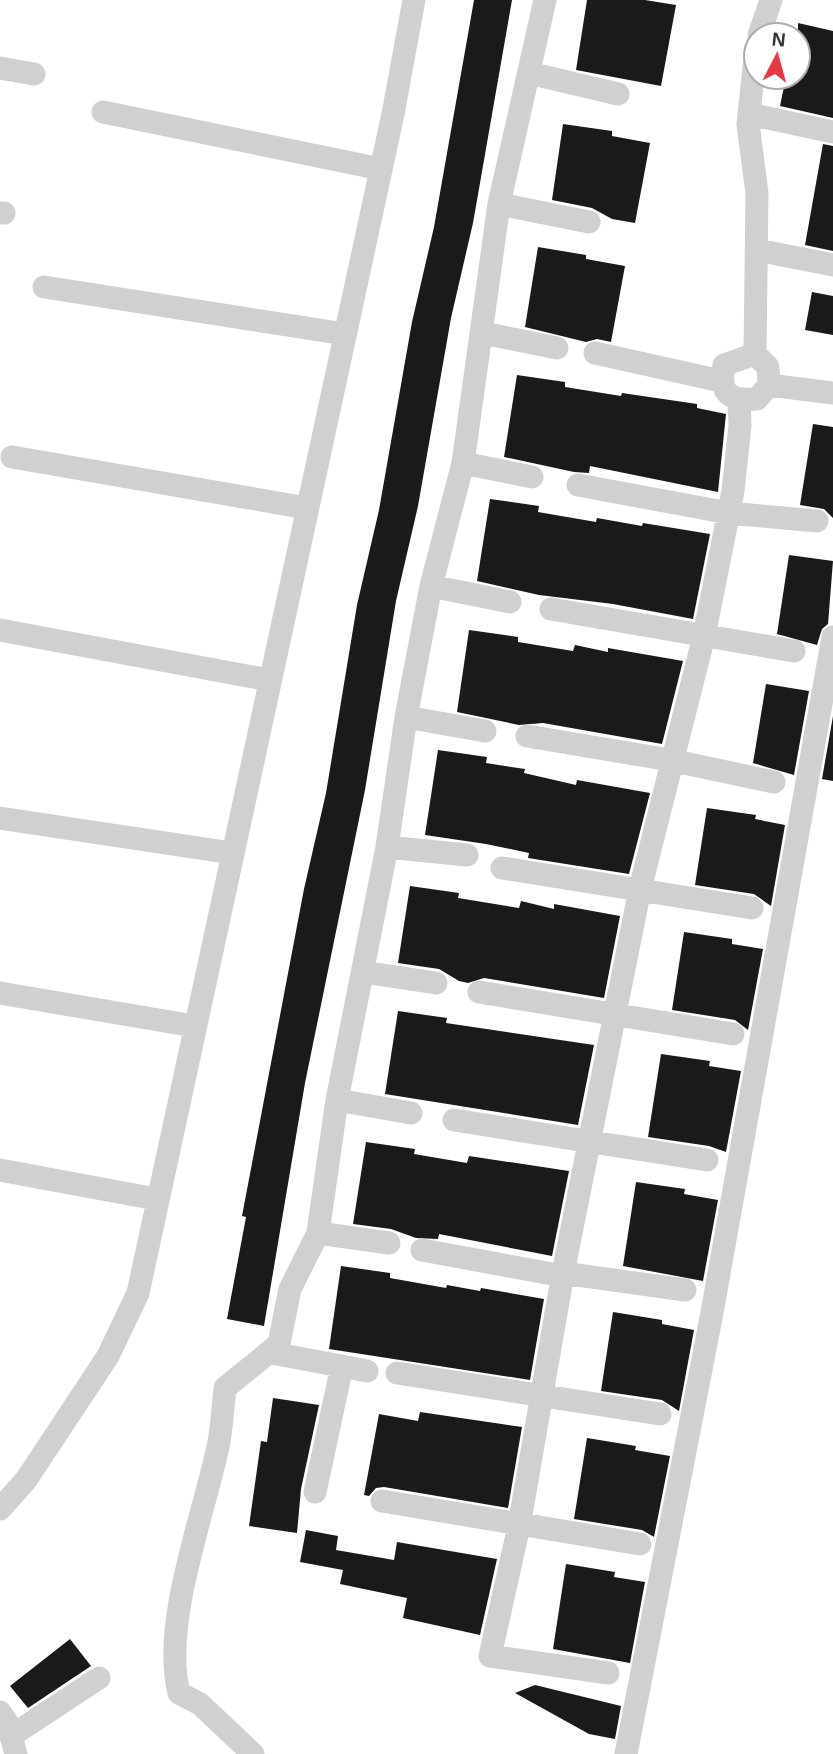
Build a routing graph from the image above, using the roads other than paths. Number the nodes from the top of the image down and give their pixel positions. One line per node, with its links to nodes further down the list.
1 (414, 0): 13 (street)
2 (545, 0): 6 (street)
3 (772, 0): 4 (street)
4 (764, 21)
5 (0, 68): 7 (street)
6 (529, 73): 9 (street); 14 (street)
7 (34, 74)
8 (751, 91): 11 (street)
9 (618, 94)
10 (103, 112): 13 (street)
11 (749, 114): 12 (street); 16 (street)
12 (833, 132)
13 (381, 169): 20 (street)
14 (499, 204): 15 (street); 19 (street)
15 (589, 222)
16 (757, 250): 17 (street); 23 (street)
17 (833, 265)
18 (44, 287): 20 (street)
19 (483, 333): 21 (street); 29 (street)
20 (345, 334): 32 (street)
21 (557, 348)
22 (595, 353): 24 (street)
23 (755, 354): 24 (street); 25 (street)
24 (721, 381): 27 (street)
25 (769, 385): 26 (street); 27 (street)
26 (833, 393)
27 (739, 400): 33 (street)
28 (12, 457): 32 (street)
29 (463, 463): 30 (street); 35 (street)
30 (533, 477)
31 (578, 485): 33 (street)
32 (307, 508): 42 (street)
33 (729, 513): 34 (street); 39 (street)
34 (817, 520)
35 (431, 586): 36 (street); 43 (street)
36 (510, 602)
37 (551, 609): 39 (street)
38 (0, 630): 42 (street)
39 (704, 636): 41 (street); 46 (street)
40 (833, 637): 90 (street)
41 (794, 651)
42 (270, 680): 50 (street)
43 (406, 717): 44 (street); 49 (street)
44 (485, 731)
45 (527, 736): 46 (street)
46 (670, 760): 47 (street); 53 (street)
47 (774, 782)
48 (0, 818): 50 (street)
49 (387, 846): 51 (street); 55 (street)
50 (232, 853): 60 (street)
51 (467, 855)
52 (502, 868): 53 (street)
53 (640, 890): 54 (street); 59 (street)
54 (752, 908)
55 (363, 972): 56 (street); 62 (street)
56 (436, 983)
57 (479, 992): 59 (street)
58 (0, 993): 60 (street)
59 (615, 1016): 61 (street); 65 (street)
60 (194, 1026): 68 (street)
61 (733, 1034)
62 (337, 1100): 63 (street); 69 (street)
63 (411, 1113)
64 (454, 1120): 65 (street)
65 (590, 1143): 66 (street); 72 (street)
66 (707, 1160)
67 (0, 1170): 68 (street)
68 (156, 1199): 82 (street)
69 (318, 1233): 70 (street); 74 (street)
70 (388, 1243)
71 (422, 1250): 72 (street)
72 (563, 1274): 73 (street); 78 (street)
73 (685, 1290)
74 (272, 1353): 75 (street); 89 (street)
75 (342, 1366): 76 (street); 80 (street)
76 (368, 1371)
77 (397, 1373): 78 (street)
78 (542, 1397): 79 (street); 83 (street)
79 (660, 1413)
80 (315, 1492)
81 (382, 1501): 83 (street)
82 (0, 1509)
83 (519, 1526): 84 (street); 85 (street)
84 (640, 1544)
85 (608, 1673)
86 (99, 1678): 88 (street)
87 (0, 1712): 88 (street)
88 (13, 1745)
89 (253, 1754)
90 (626, 1754)

